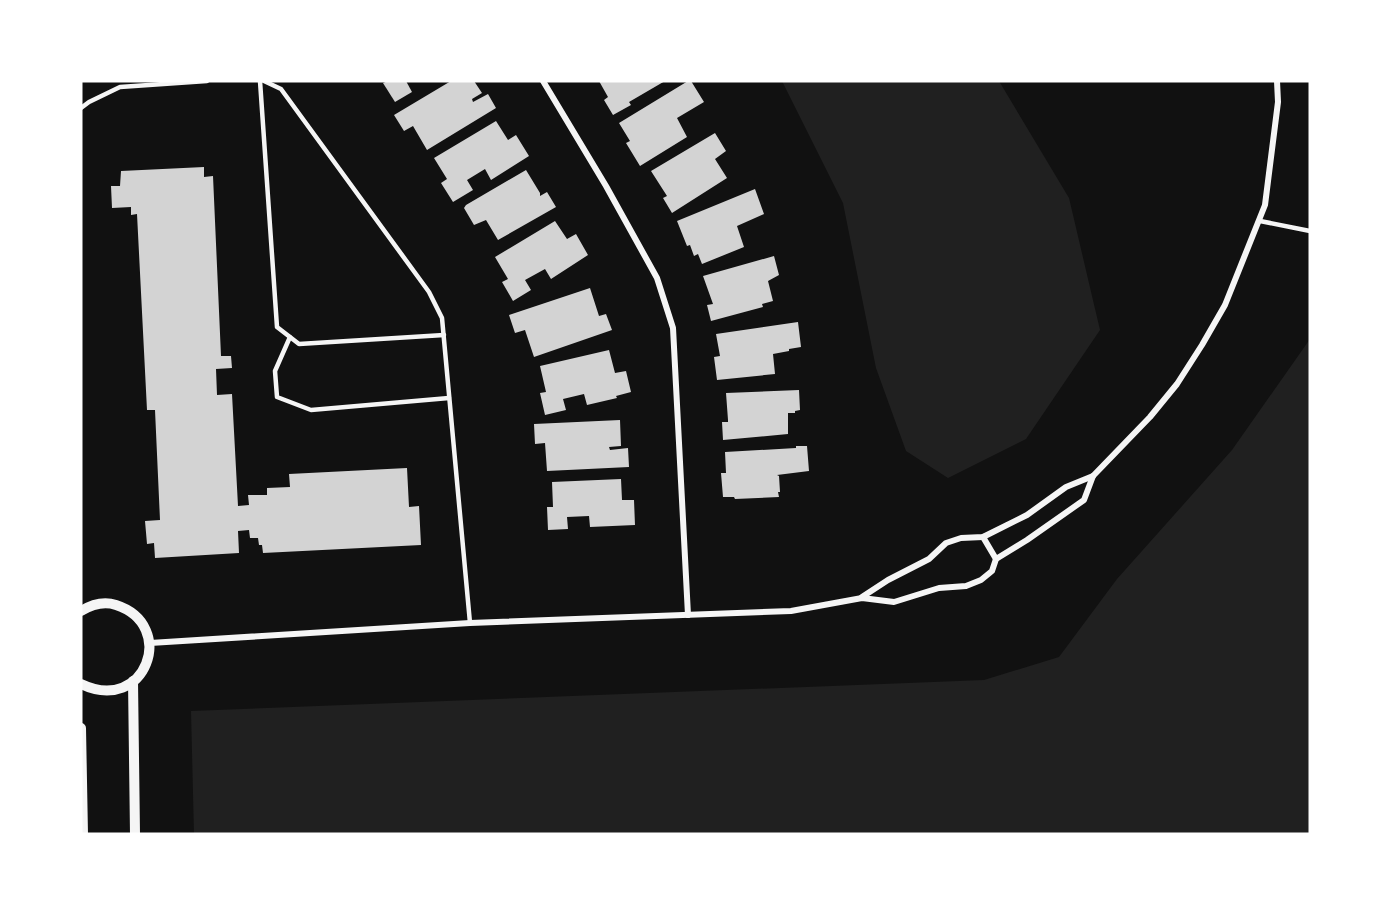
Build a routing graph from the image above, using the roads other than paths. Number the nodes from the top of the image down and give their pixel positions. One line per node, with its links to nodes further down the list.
1 (207, 81): 5 (lane)
2 (262, 81): 8 (lane); 9 (lane)
3 (543, 81): 16 (street)
4 (1277, 81): 6 (street)
5 (81, 108)
6 (1260, 221): 7 (lane); 11 (street)
7 (1310, 231)
8 (444, 335): 9 (lane); 10 (lane)
9 (290, 338): 10 (lane)
10 (449, 398): 17 (lane)
11 (1093, 476): 12 (street); 13 (street)
12 (983, 537): 13 (street); 14 (street)
13 (996, 559): 14 (street)
14 (862, 598): 16 (street)
15 (81, 611): 18 (street)
16 (688, 615): 17 (street)
17 (470, 623): 18 (street)
18 (150, 643): 19 (street)
19 (133, 681): 20 (street); 23 (street)
20 (81, 684)
21 (81, 728): 22 (street)
22 (83, 834)
23 (135, 834)

